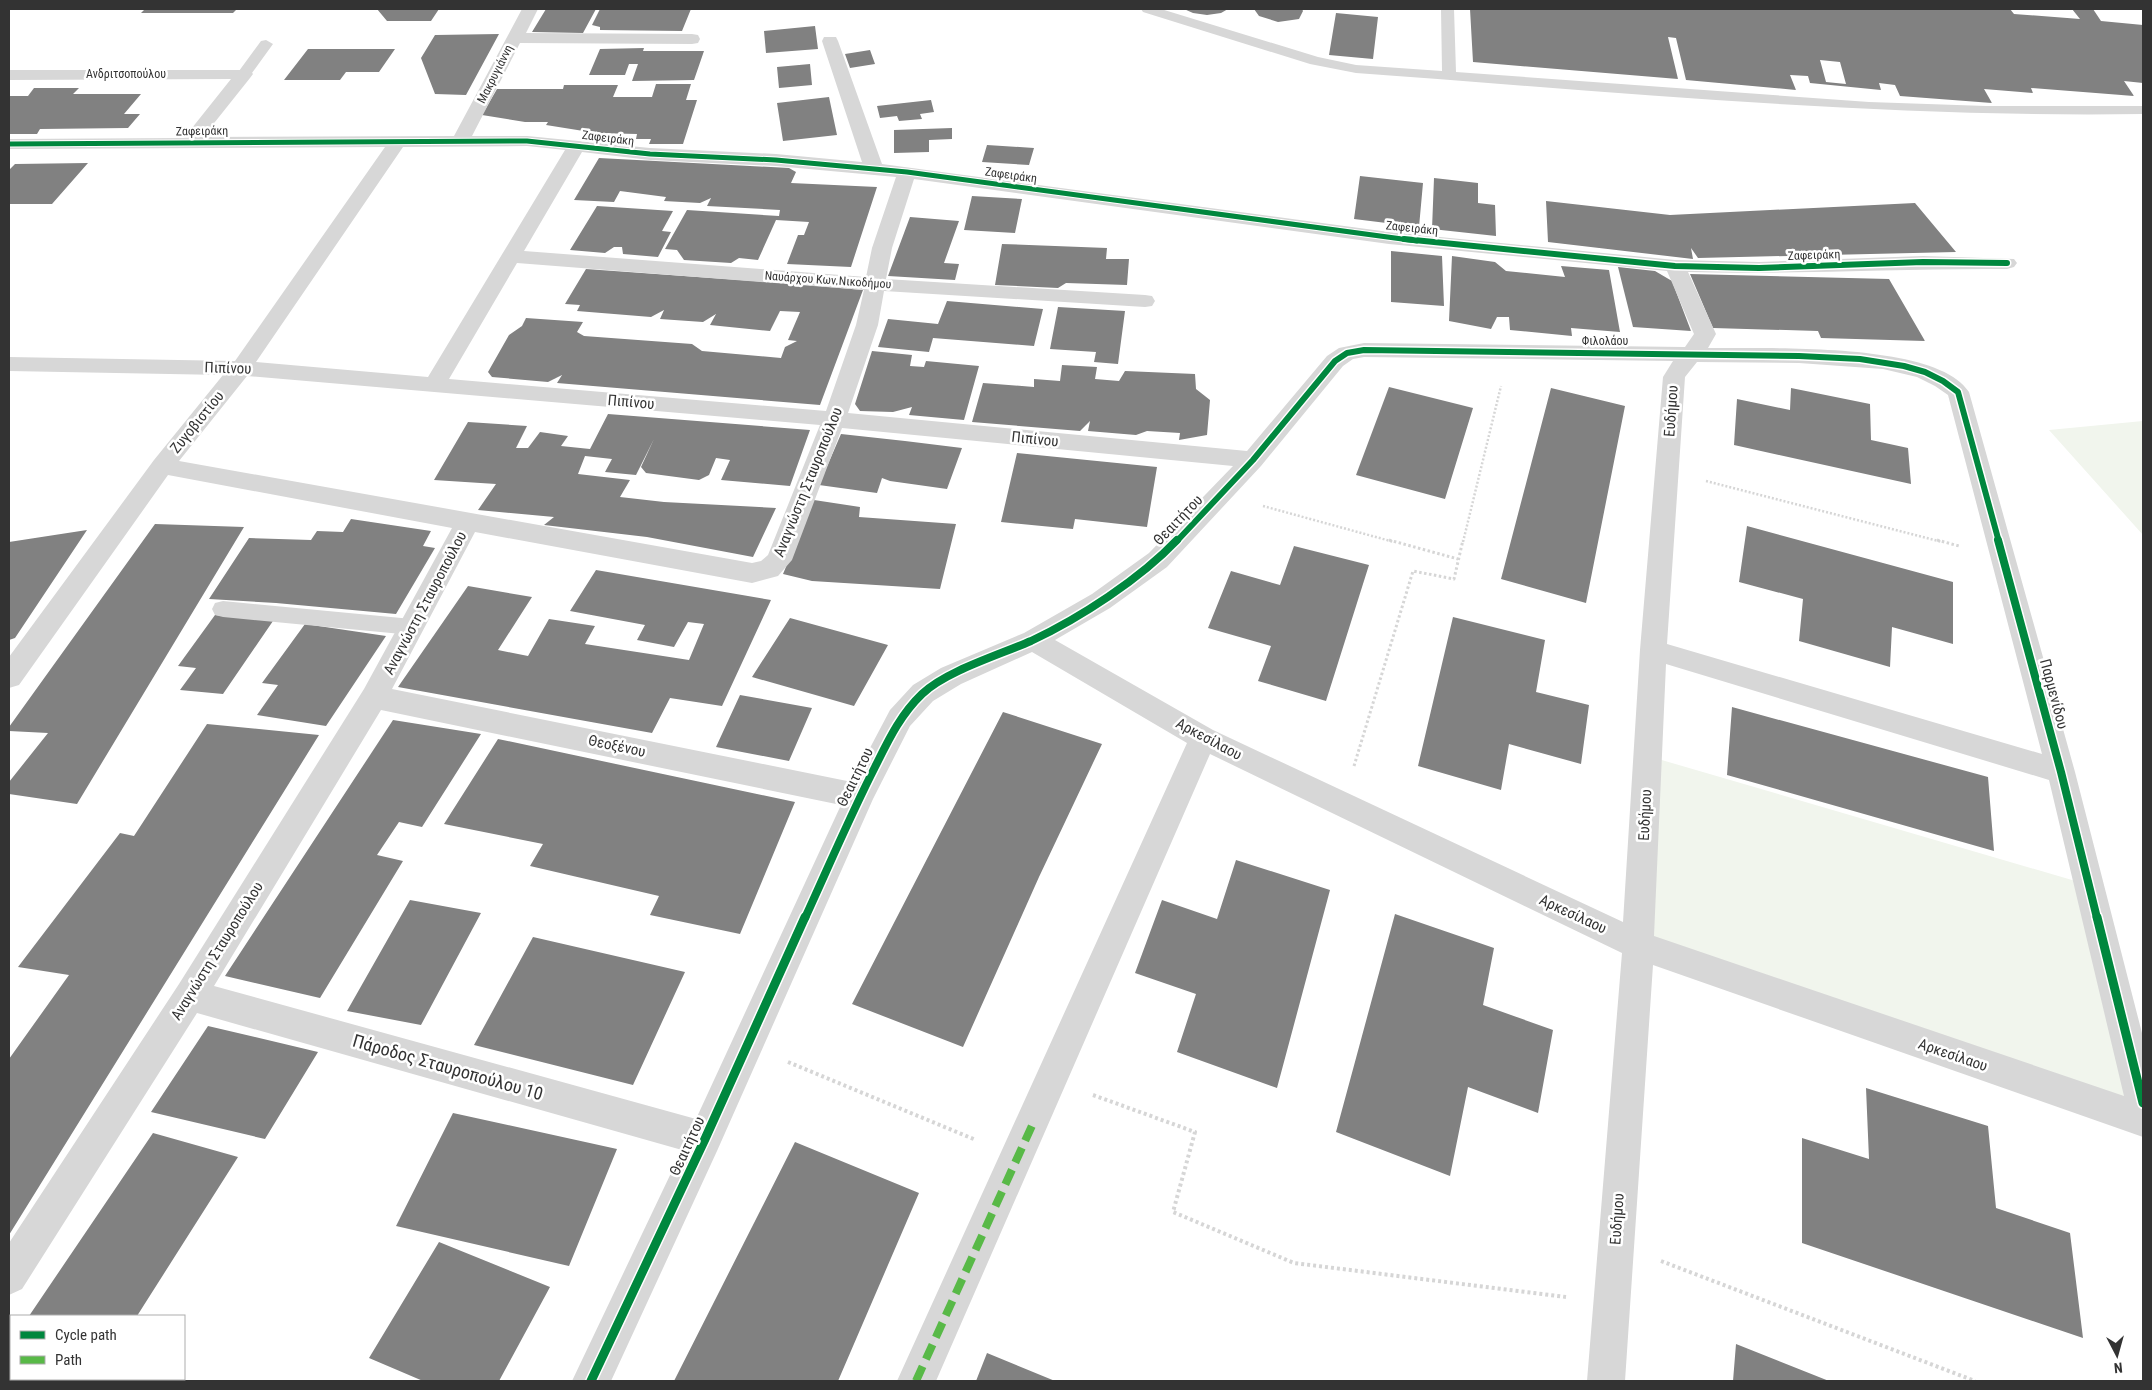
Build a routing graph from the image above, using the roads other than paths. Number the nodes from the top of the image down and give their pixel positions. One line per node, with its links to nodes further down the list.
1 (530, 9): 4 (street, Μακρυγιάννη)
2 (1148, 9): 10 (lane)
3 (1448, 9): 10 (lane)
4 (514, 38): 5 (street); 13 (street, Μακρυγιάννη)
5 (692, 39)
6 (830, 41): 17 (street)
7 (266, 44): 8 (lane)
8 (244, 74): 9 (street, Ανδριτσοπούλου); 14 (street)
9 (9, 75)
10 (1449, 75): 11 (lane)
11 (2143, 110)
12 (399, 140): 13 (street, Ζαφειράκη); 14 (street, Ζαφειράκη); 28 (street, Ζυγοβιστίου)
13 (461, 140): 16 (street, Ζαφειράκη)
14 (190, 142): 15 (street, Ζαφειράκη)
15 (9, 144)
16 (577, 145): 17 (street, Ζαφειράκη); 19 (street)
17 (874, 169): 18 (street, Ζαφειράκη)
18 (907, 172): 21 (street, Ζαφειράκη); 22 (street, Αναγνώστη Σταυροπούλου)
19 (511, 256): 22 (street, Ναυάρχου Κων.Νικοδήμου); 29 (street)
20 (2007, 264): 21 (street, Ζαφειράκη)
21 (1675, 266): 25 (street, Ευδήμου)
22 (876, 284): 23 (street, Ναυάρχου Κων.Νικοδήμου); 30 (street, Αναγνώστη Σταυροπούλου)
23 (1145, 301)
24 (1347, 353): 25 (street, Φιλολάου); 31 (street, Θεαιτήτου)
25 (1690, 353): 26 (street, Φιλολάου); 37 (street, Ευδήμου)
26 (1864, 360): 41 (street, Παρμενίδου)
27 (9, 364): 28 (street, Πιπίνου)
28 (241, 368): 29 (street, Πιπίνου); 32 (street, Ζυγοβιστίου)
29 (434, 385): 30 (street, Πιπίνου)
30 (834, 419): 31 (street, Πιπίνου); 33 (street, Αναγνώστη Σταυροπούλου)
31 (1253, 460): 36 (street, Θεαιτήτου)
32 (162, 466): 33 (street); 38 (street, Ζυγοβιστίου)
33 (468, 521): 35 (street, Αναγνώστη Σταυροπούλου)
34 (223, 609): 35 (lane)
35 (412, 627): 39 (street, Αναγνώστη Σταυροπούλου)
36 (1033, 640): 40 (street, Αρκεσίλαου); 42 (street, Θεαιτήτου)
37 (1653, 650): 41 (street); 43 (street, Ευδήμου)
38 (9, 678)
39 (374, 697): 42 (street, Θεοξένου); 44 (street, Αναγνώστη Σταυροπούλου)
40 (1203, 738): 43 (street, Αρκεσίλαου); 50 (street)
41 (2061, 772): 45 (street, Παρμενίδου)
42 (860, 796): 47 (street, Θεαιτήτου)
43 (1638, 945): 46 (street, Αρκεσίλαου); 51 (street, Ευδήμου)
44 (190, 995): 47 (street, Πάροδος Σταυροπούλου 10); 48 (street, Αναγνώστη Σταυροπούλου)
45 (2143, 1103)
46 (2143, 1120)
47 (705, 1139): 49 (street, Θεαιτήτου)
48 (9, 1276)
49 (591, 1381)
50 (916, 1381)
51 (1606, 1381)

